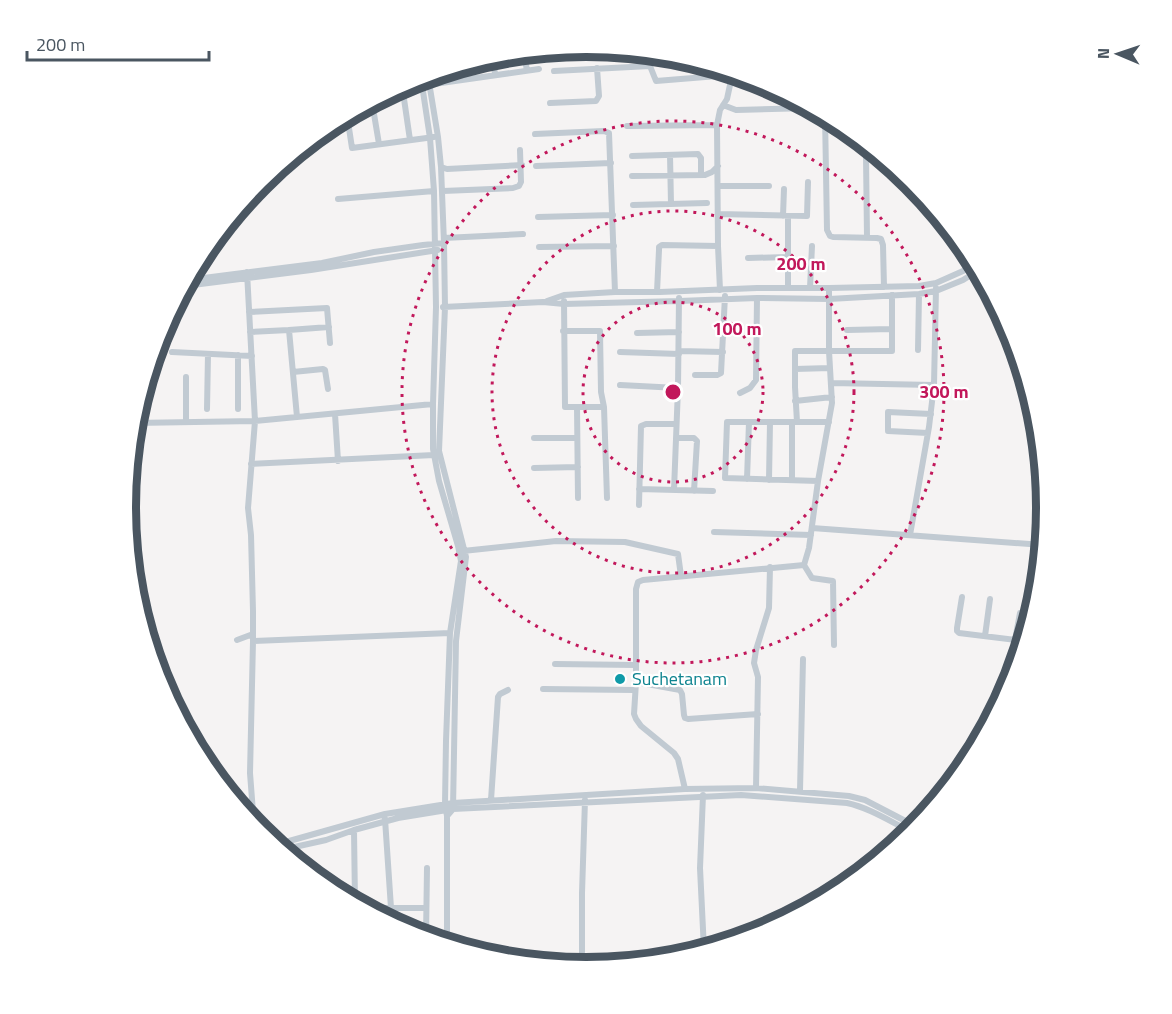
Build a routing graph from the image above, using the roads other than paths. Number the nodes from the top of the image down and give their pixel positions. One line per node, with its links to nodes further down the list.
1 (526, 61): 5 (street)
2 (494, 67): 8 (street)
3 (597, 68): 6 (street); 9 (street); 15 (street)
4 (539, 69): 5 (street)
5 (527, 70): 8 (street)
6 (554, 71)
7 (463, 74): 10 (street)
8 (495, 75): 10 (street)
9 (712, 75)
10 (464, 79): 11 (street)
11 (440, 81)
12 (730, 81): 16 (street)
13 (425, 87): 24 (street)
14 (404, 96): 25 (street)
15 (550, 103)
16 (723, 105): 17 (street); 19 (street)
17 (795, 108)
18 (373, 110): 26 (street)
19 (717, 124): 21 (street); 34 (street)
20 (349, 125): 26 (street)
21 (627, 126)
22 (825, 126): 54 (street)
23 (535, 134): 31 (street)
24 (434, 137): 25 (street); 35 (street); 43 (street)
25 (410, 140): 26 (street)
26 (379, 144)
27 (520, 150): 32 (street)
28 (865, 154): 54 (street)
29 (670, 155): 30 (street); 36 (street); 37 (street)
30 (632, 156)
31 (611, 163): 33 (street); 49 (street)
32 (522, 165): 35 (street); 44 (street)
33 (536, 166)
34 (718, 166): 37 (street); 40 (street)
35 (441, 167): 44 (street)
36 (670, 175): 37 (street); 38 (street); 47 (street)
37 (701, 175)
38 (632, 176)
39 (808, 182): 51 (street)
40 (718, 186): 41 (street); 50 (street)
41 (769, 186)
42 (784, 189): 51 (street)
43 (434, 191): 45 (street); 59 (street)
44 (443, 191): 55 (street)
45 (338, 199)
46 (707, 203): 47 (street)
47 (671, 204): 48 (street)
48 (633, 205)
49 (613, 214): 52 (street); 56 (street)
50 (718, 214): 51 (street); 57 (street)
51 (785, 216): 61 (street)
52 (538, 217)
53 (523, 234): 55 (street)
54 (867, 237): 70 (street)
55 (444, 243): 59 (street); 88 (street)
56 (614, 246): 60 (street); 76 (street)
57 (718, 246): 73 (street); 77 (street)
58 (812, 246): 71 (street)
59 (436, 247): 64 (street); 87 (street)
60 (539, 247)
61 (788, 257): 62 (street); 69 (street)
62 (748, 258)
63 (967, 268): 67 (street)
64 (247, 275): 66 (street); 68 (street); 89 (street)
65 (971, 275): 75 (street)
66 (198, 279)
67 (936, 283): 70 (street); 75 (street)
68 (195, 284)
69 (788, 287): 71 (street); 73 (street)
70 (884, 287): 72 (street)
71 (810, 288): 72 (street)
72 (829, 288): 83 (street)
73 (722, 290): 74 (street); 82 (street)
74 (680, 291): 77 (street); 85 (street)
75 (936, 291): 78 (street); 115 (street)
76 (615, 292): 77 (street); 79 (street)
77 (657, 292)
78 (919, 294): 80 (street); 99 (street)
79 (564, 295): 84 (street); 86 (street)
80 (892, 295): 83 (street); 91 (street)
81 (757, 298): 82 (street); 83 (street); 118 (street)
82 (725, 299): 85 (street); 103 (street)
83 (829, 299): 100 (street)
84 (543, 302): 86 (street); 88 (street)
85 (679, 302): 86 (street); 96 (street)
86 (564, 304): 94 (street)
87 (436, 307): 88 (street); 121 (street)
88 (445, 307): 161 (street)
89 (249, 312): 90 (street); 95 (street)
90 (329, 327): 92 (street); 98 (street)
91 (891, 329): 93 (street); 100 (street)
92 (289, 330): 95 (street); 110 (street)
93 (847, 330)
94 (563, 331): 122 (street); 123 (street)
95 (250, 332): 107 (street)
96 (679, 332): 97 (street); 104 (street)
97 (637, 333)
98 (330, 343)
99 (918, 350)
100 (829, 351): 108 (street); 109 (street)
101 (172, 352): 105 (street)
102 (620, 352): 104 (street)
103 (723, 352): 104 (street); 111 (street)
104 (679, 353): 116 (street)
105 (208, 354): 106 (street); 124 (street)
106 (238, 355): 107 (street); 125 (street)
107 (252, 356): 129 (street)
108 (830, 368): 109 (street); 113 (street)
109 (795, 369): 120 (street)
110 (293, 372): 117 (street); 128 (street)
111 (695, 375)
112 (186, 377): 130 (street)
113 (831, 383): 115 (street); 119 (street)
114 (620, 385): 116 (street)
115 (934, 385): 127 (street)
116 (678, 388): 136 (street)
117 (328, 389)
118 (740, 393)
119 (832, 398): 120 (street); 134 (street)
120 (795, 401): 133 (street)
121 (433, 405): 126 (street); 141 (street)
122 (604, 406): 123 (street); 155 (street)
123 (577, 407): 139 (street)
124 (207, 409)
125 (238, 409)
126 (335, 414): 128 (street); 142 (street)
127 (931, 414): 137 (street); 137 (street)
128 (297, 417): 129 (street)
129 (255, 421): 130 (street); 143 (street)
130 (186, 422): 135 (street)
131 (749, 422): 132 (street); 146 (street); 146 (street)
132 (770, 422): 133 (street); 147 (street)
133 (794, 422): 134 (street); 148 (street)
134 (829, 422): 149 (street)
135 (144, 423)
136 (676, 424): 140 (street); 150 (street)
137 (928, 433): 159 (street)
138 (534, 438): 139 (street)
139 (577, 438): 144 (street)
140 (676, 438): 151 (street); 152 (street)
141 (434, 455): 142 (street); 161 (street)
142 (338, 461): 143 (street)
143 (251, 464): 170 (street)
144 (578, 467): 145 (street); 154 (street)
145 (534, 468)
146 (747, 479): 147 (street)
147 (769, 480): 148 (street)
148 (792, 480): 149 (street)
149 (818, 481): 158 (street)
150 (639, 489): 151 (street); 156 (street)
151 (674, 490): 152 (street)
152 (694, 491): 153 (street)
153 (713, 491)
154 (578, 498)
155 (607, 498)
156 (639, 505)
157 (714, 532): 158 (street)
158 (811, 532): 159 (street); 162 (street)
159 (910, 535): 160 (street)
160 (1034, 544)
161 (462, 551): 164 (street); 168 (street); 187 (street)
162 (804, 565): 163 (street); 173 (street)
163 (770, 567): 164 (street); 180 (street)
164 (681, 576): 176 (street)
165 (962, 597): 169 (street)
166 (990, 599): 169 (street)
167 (1020, 613): 172 (street)
168 (450, 633): 170 (street); 187 (street)
169 (985, 636): 172 (street)
170 (253, 637): 171 (street); 188 (street)
171 (237, 640)
172 (1015, 640)
173 (834, 645)
174 (803, 659): 183 (street)
175 (555, 664): 176 (street)
176 (636, 666): 177 (street)
177 (635, 686): 178 (street); 180 (street); 182 (street)
178 (543, 689)
179 (507, 690): 186 (street)
180 (758, 714): 181 (street)
181 (756, 788): 183 (street); 184 (street)
182 (685, 789): 184 (street); 185 (street)
183 (800, 791): 190 (street)
184 (703, 793): 185 (street); 191 (street); 202 (street)
185 (585, 799): 186 (street); 187 (street); 203 (street)
186 (490, 800): 187 (street)
187 (449, 808): 189 (street); 201 (street)
188 (253, 809)
189 (385, 818): 192 (street); 193 (street); 198 (street)
190 (907, 822)
191 (902, 827)
192 (354, 830): 194 (street); 196 (street)
193 (285, 842)
194 (292, 848)
195 (427, 868): 199 (street)
196 (355, 893)
197 (381, 908): 198 (street)
198 (391, 908): 199 (street)
199 (426, 908): 200 (street)
200 (426, 927)
201 (447, 935)
202 (704, 942)
203 (582, 957)

